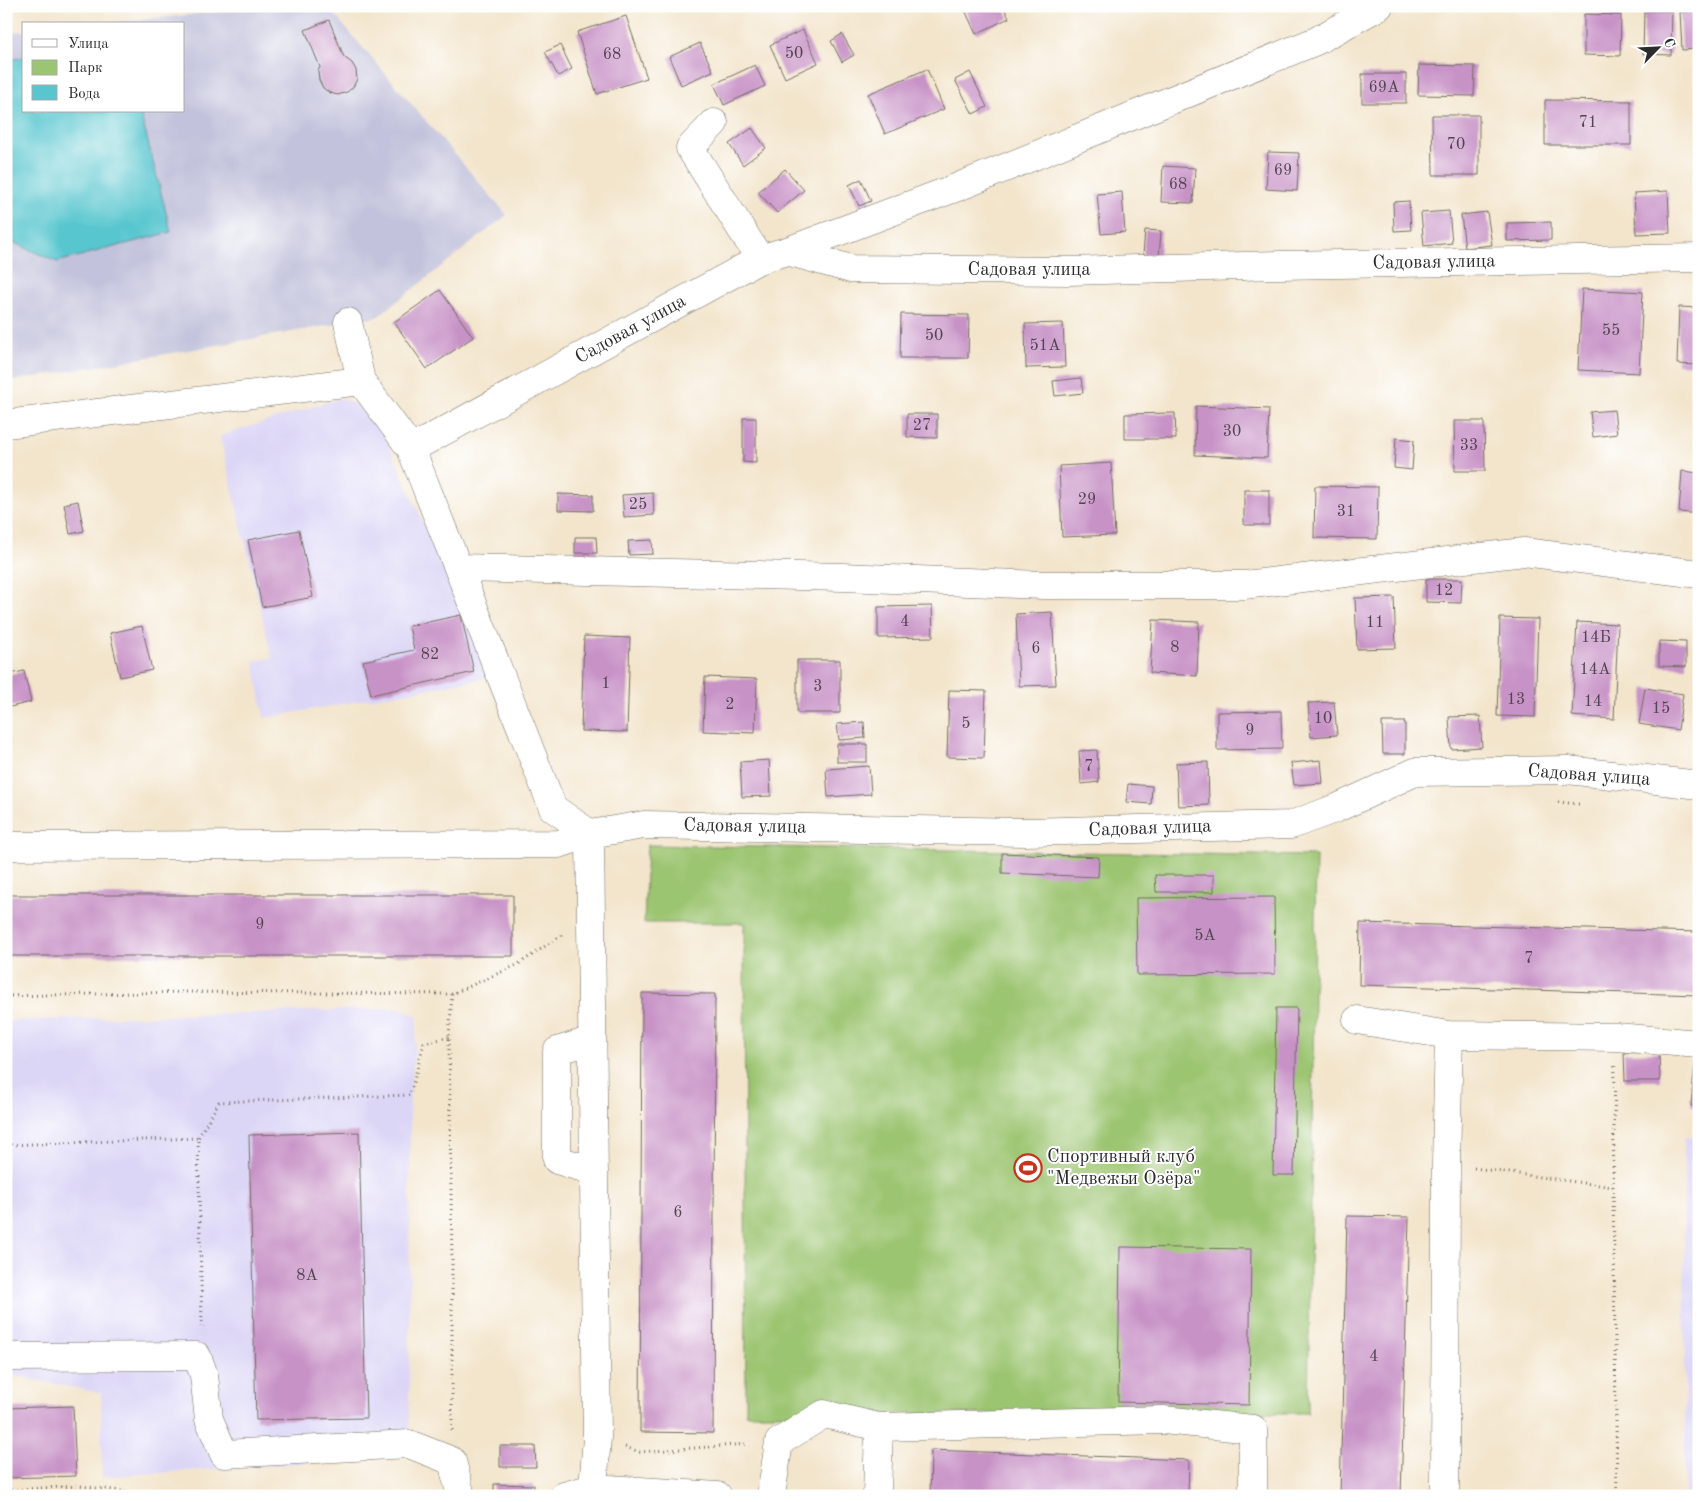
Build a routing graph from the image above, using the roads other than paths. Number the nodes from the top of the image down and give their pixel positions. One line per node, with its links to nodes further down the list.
1 (1379, 6): 3 (street)
2 (714, 123): 5 (street)
3 (787, 251): 4 (street, Садовая улица); 5 (street, Садовая улица)
4 (1699, 258)
5 (760, 259): 9 (street, Садовая улица)
6 (348, 322): 7 (street)
7 (361, 381): 8 (street); 9 (street)
8 (6, 424)
9 (412, 449): 10 (street)
10 (458, 568): 11 (street); 13 (street)
11 (1699, 574)
12 (1699, 785): 13 (street, Садовая улица)
13 (590, 834): 14 (street, Садовая улица); 17 (street)
14 (6, 846)
15 (1357, 1020): 16 (street)
16 (1449, 1035): 18 (street); 29 (street)
17 (592, 1040): 19 (street); 19 (street)
18 (1699, 1044)
19 (594, 1170): 22 (street)
20 (6, 1357): 23 (street)
21 (879, 1428): 26 (street); 27 (street); 28 (street)
22 (593, 1488): 24 (street); 25 (street)
23 (461, 1496)
24 (564, 1496)
25 (718, 1496)
26 (771, 1496)
27 (877, 1496)
28 (1253, 1496)
29 (1445, 1496)

